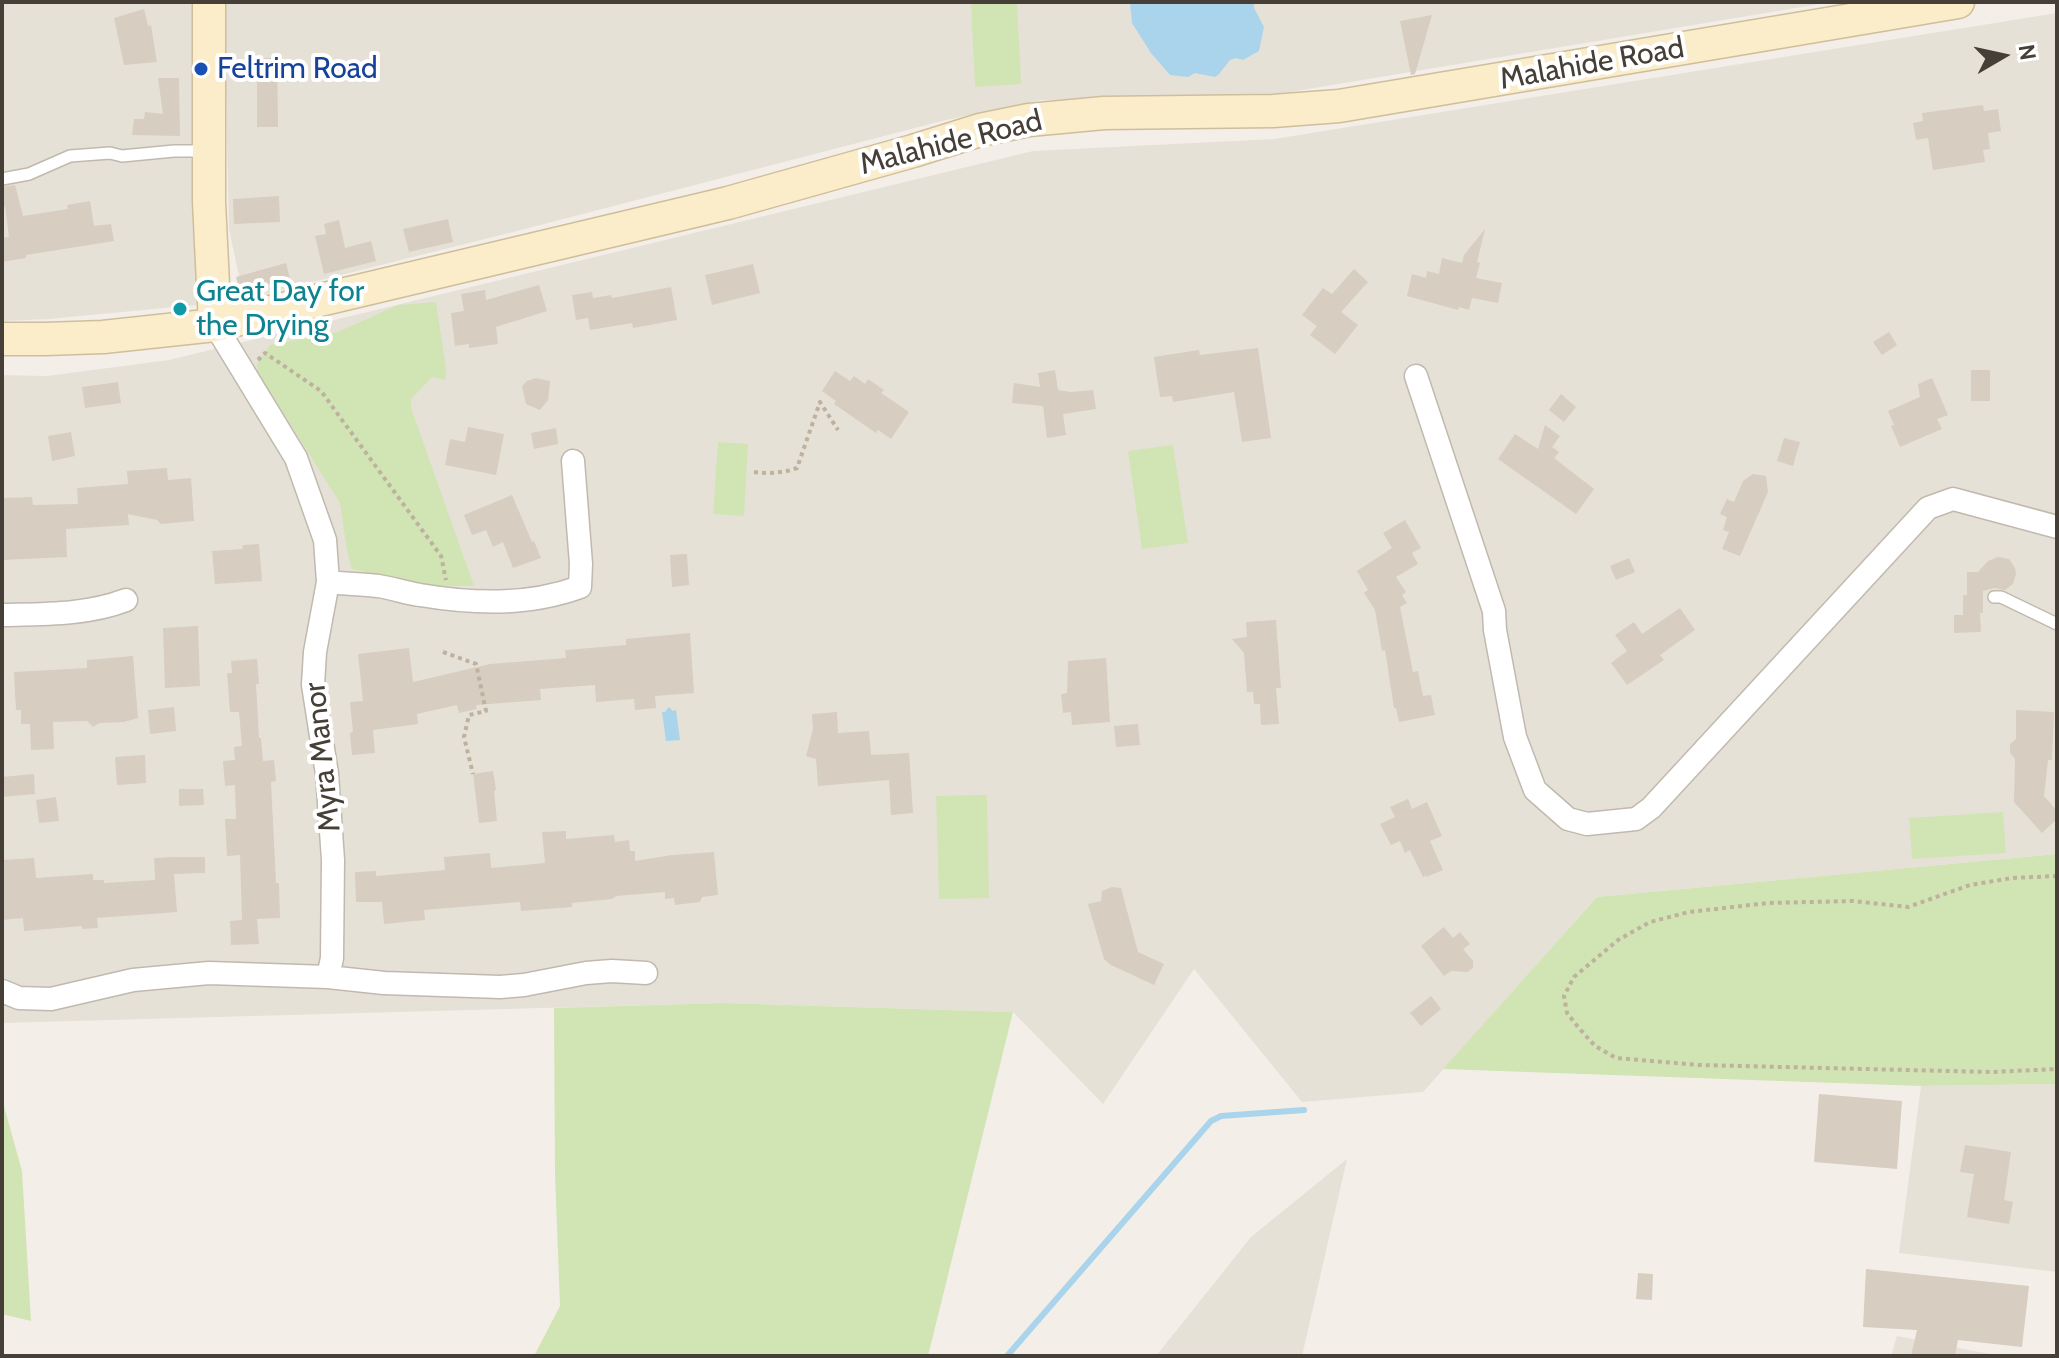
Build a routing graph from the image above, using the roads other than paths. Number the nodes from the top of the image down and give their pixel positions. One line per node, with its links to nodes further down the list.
1 (209, 2): 3 (main road)
2 (1958, 2): 5 (main road, Malahide Road)
3 (209, 151): 4 (lane); 5 (main road)
4 (2, 179)
5 (215, 325): 6 (main road, Malahide Road); 10 (street, Myra Manor)
6 (2, 339)
7 (1416, 376): 9 (street)
8 (573, 461): 10 (street)
9 (2057, 527)
10 (328, 582): 16 (street, Myra Manor)
11 (1994, 597): 14 (lane)
12 (126, 600): 13 (street)
13 (2, 615)
14 (2057, 624)
15 (646, 973): 16 (street)
16 (328, 977): 17 (street)
17 (2, 991)

